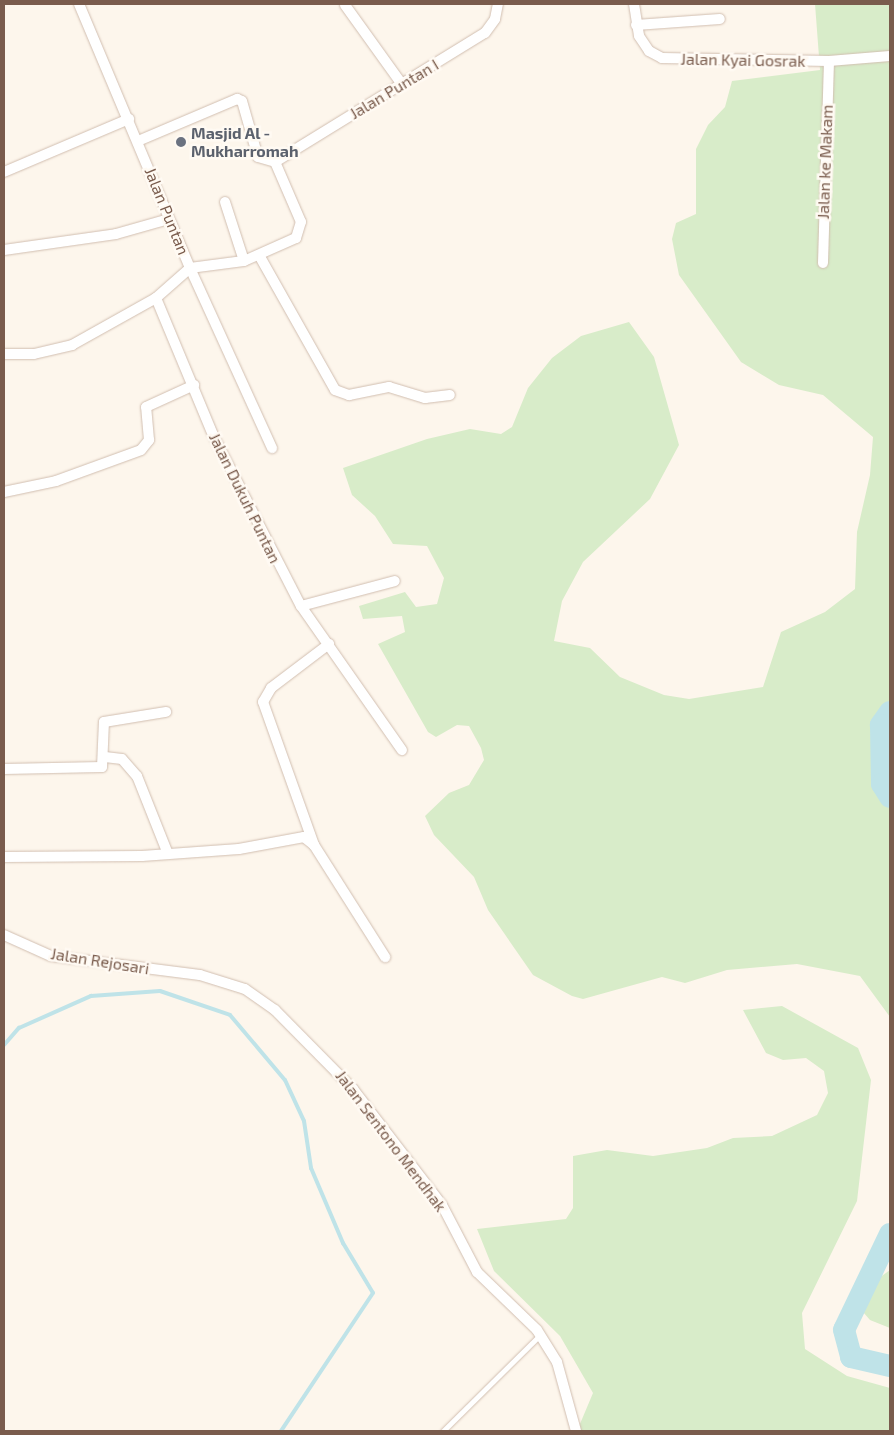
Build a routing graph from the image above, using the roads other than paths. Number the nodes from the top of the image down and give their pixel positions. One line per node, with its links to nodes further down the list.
1 (79, 4): 10 (street, Jalan Puntan)
2 (498, 4): 9 (street, Jalan Puntan I)
3 (634, 4): 6 (street, Jalan Kyai Gosrak)
4 (345, 5): 9 (street)
5 (720, 19): 6 (street)
6 (636, 25): 8 (street, Jalan Kyai Gosrak)
7 (890, 56): 8 (street, Jalan Kyai Gosrak)
8 (829, 61): 19 (street, Jalan ke Makam)
9 (401, 83): 12 (street, Jalan Puntan I)
10 (129, 119): 11 (street, Jalan Puntan); 13 (street)
11 (138, 141): 12 (street); 15 (street, Jalan Puntan)
12 (275, 162): 17 (street, Jalan Puntan)
13 (4, 172)
14 (225, 202): 18 (street)
15 (169, 219): 16 (street); 20 (street, Jalan Puntan)
16 (4, 250)
17 (260, 255): 18 (street, Jalan Puntan); 24 (street)
18 (244, 261): 20 (street, Jalan Puntan)
19 (823, 263)
20 (190, 268): 21 (street); 25 (street)
21 (156, 298): 22 (street); 23 (street, Jalan Dukuh Puntan)
22 (4, 354)
23 (194, 385): 26 (street); 28 (street, Jalan Dukuh Puntan)
24 (450, 395)
25 (272, 448)
26 (4, 492)
27 (395, 581): 28 (street)
28 (300, 606): 29 (street, Jalan Dukuh Puntan)
29 (329, 644): 31 (street, Jalan Dukuh Puntan); 34 (street)
30 (166, 712): 32 (street)
31 (402, 750)
32 (105, 757): 33 (street); 35 (street)
33 (4, 770)
34 (314, 844): 35 (street); 38 (street)
35 (168, 854): 36 (street)
36 (4, 857)
37 (4, 935): 39 (street, Jalan Rejosari)
38 (384, 957)
39 (200, 975): 40 (street, Jalan Sentono Mendhak)
40 (540, 1335): 41 (lane); 42 (street, Jalan Sentono Mendhak)
41 (443, 1431)
42 (576, 1431)

